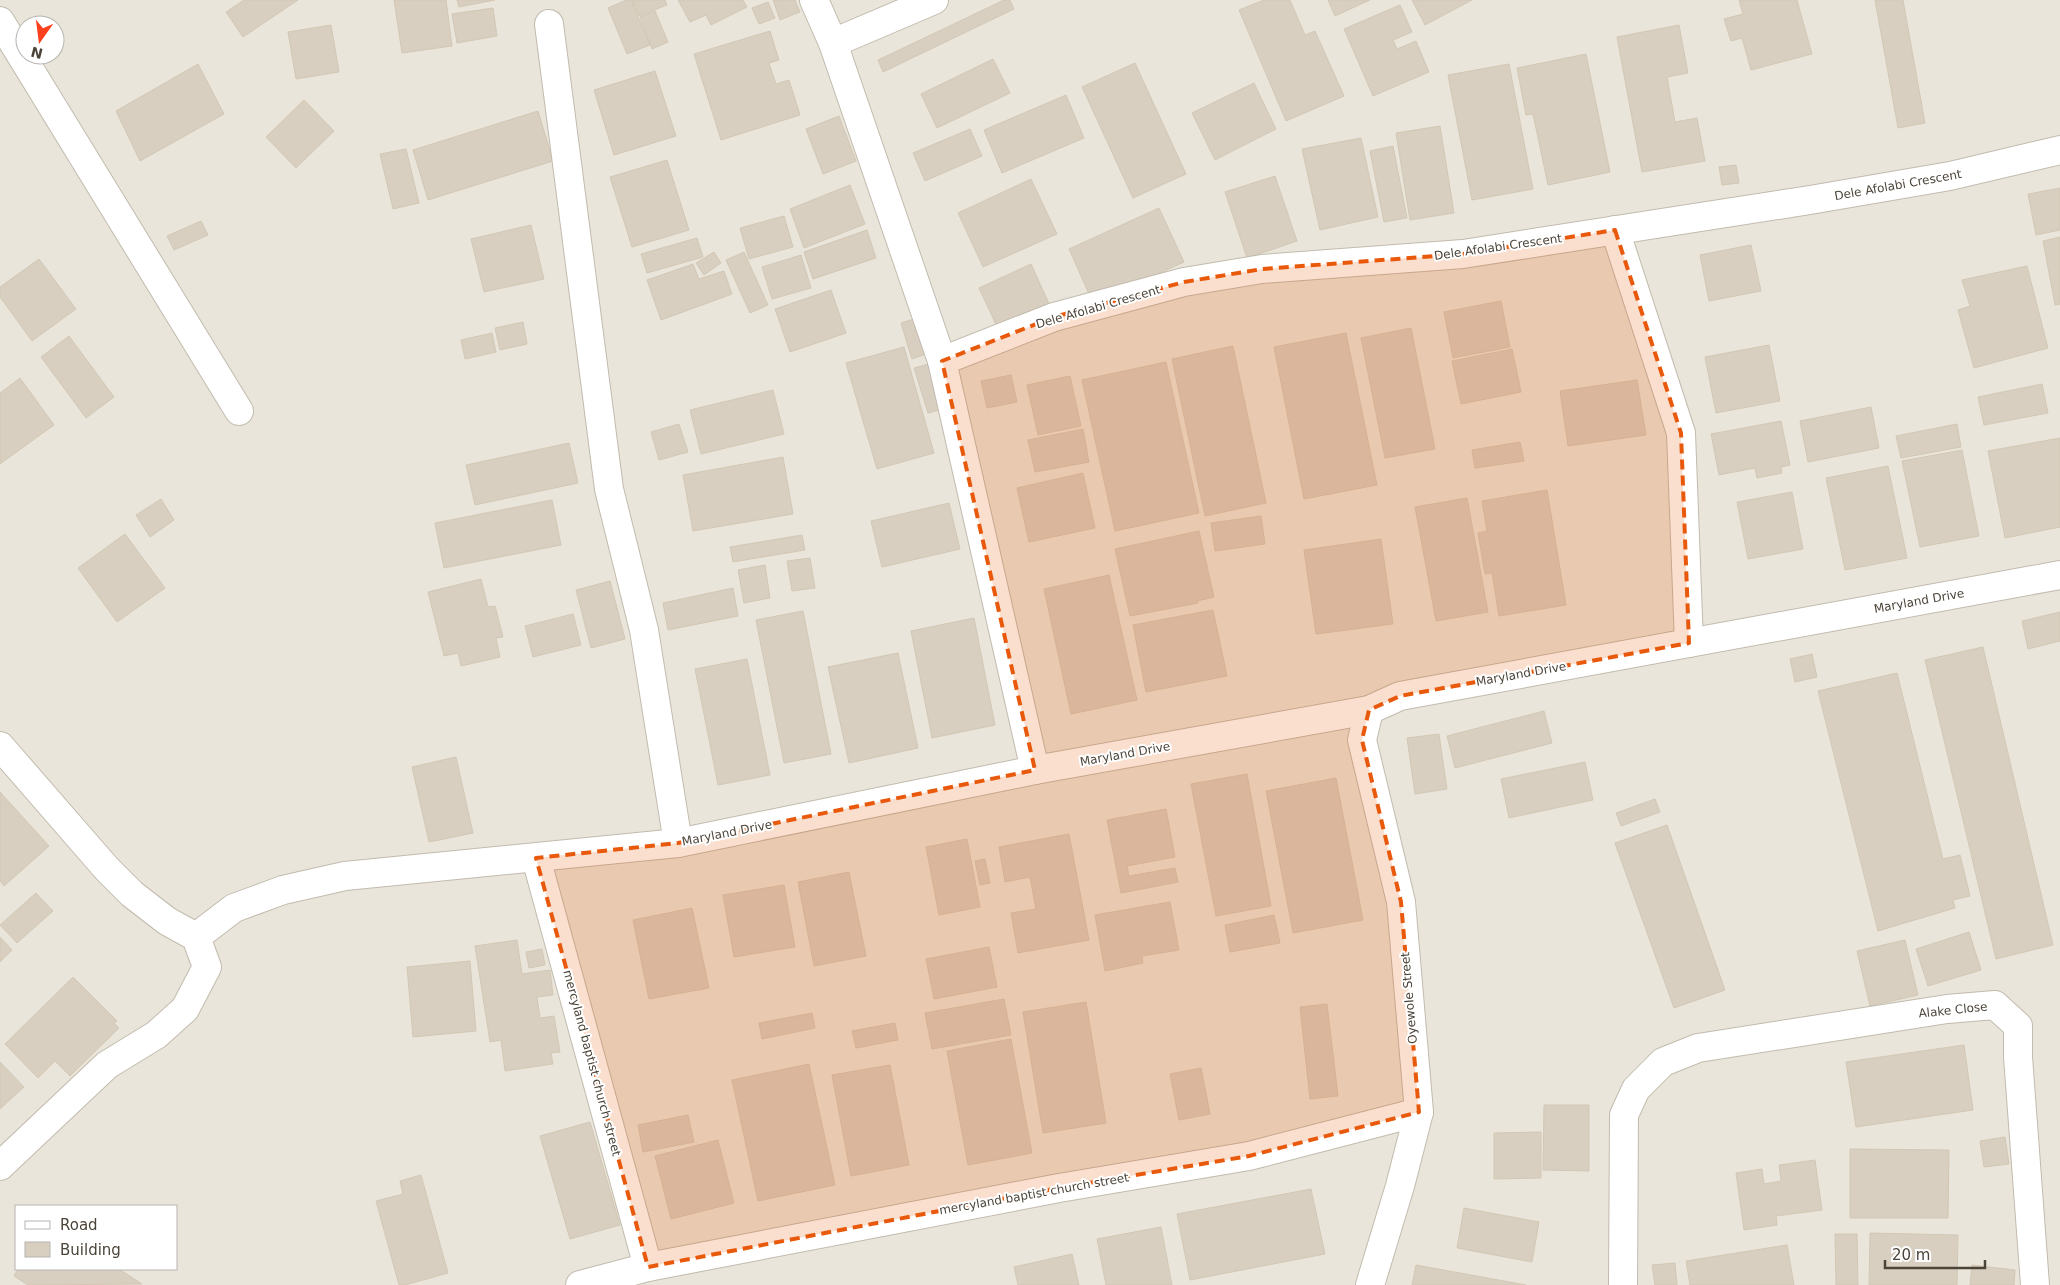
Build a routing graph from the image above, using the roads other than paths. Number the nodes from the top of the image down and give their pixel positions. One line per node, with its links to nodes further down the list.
1 (814, 0): 5 (street)
2 (934, 0): 5 (street)
3 (0, 21): 9 (street)
4 (549, 24): 15 (street)
5 (833, 43): 8 (street)
6 (2060, 150): 7 (street, Dele Afolabi Crescent)
7 (1615, 230): 8 (street, Dele Afolabi Crescent); 11 (street)
8 (942, 361): 14 (street)
9 (239, 411)
10 (2060, 575): 11 (street, Maryland Drive)
11 (1689, 643): 12 (street, Maryland Drive)
12 (1369, 710): 14 (street, Maryland Drive); 18 (street, Oyewole Street)
13 (0, 746): 17 (street)
14 (1035, 770): 15 (street, Maryland Drive)
15 (678, 844): 16 (street, Maryland Drive)
16 (536, 858): 17 (street, Maryland Drive); 20 (street, mercyland baptist church street)
17 (196, 937): 19 (street)
18 (1419, 1112): 20 (street, mercyland baptist church street); 22 (street, Oyewole Street)
19 (0, 1166)
20 (648, 1267): 21 (street, mercyland baptist church street)
21 (580, 1285)
22 (1370, 1285)
23 (1623, 1285): 24 (street, Alake Close)
24 (2035, 1285)

